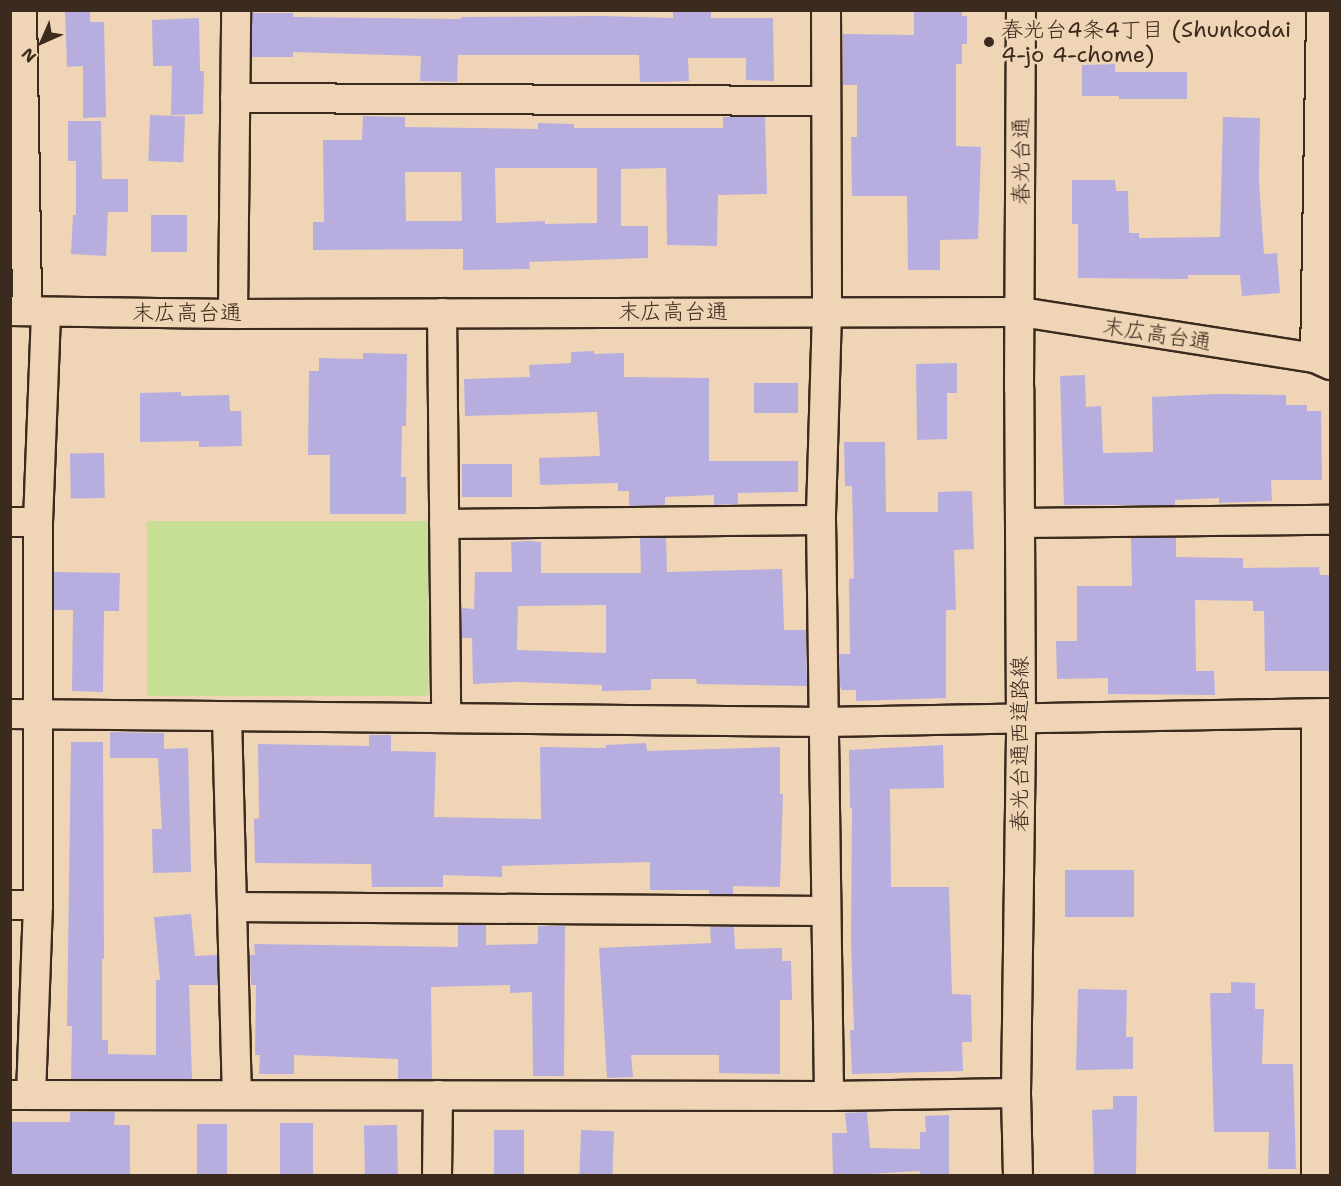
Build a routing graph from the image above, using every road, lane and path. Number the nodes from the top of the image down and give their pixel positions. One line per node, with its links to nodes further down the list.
1 (22, 10): 6 (street)
2 (236, 10): 7 (street)
3 (826, 10): 8 (street)
4 (1022, 10): 12 (street, 春光台通)
5 (1321, 10): 9 (street)
6 (16, 76): 10 (street)
7 (235, 98): 8 (street); 14 (street)
8 (825, 101): 11 (street)
9 (1325, 172): 15 (street)
10 (28, 311): 14 (street, 末広高台通); 19 (street)
11 (827, 312): 12 (street, 末広高台通); 13 (street, 末広高台通); 17 (street)
12 (1021, 312): 15 (street, 末広高台通); 20 (street, 春光台通西道路線)
13 (442, 313): 14 (street, 末広高台通); 21 (street)
14 (233, 314)
15 (1323, 362)
16 (1330, 519): 20 (street)
17 (821, 520): 21 (street); 27 (street)
18 (10, 522): 19 (street)
19 (39, 522): 23 (street)
20 (1020, 523): 26 (street, 春光台通西道路線)
21 (444, 524): 25 (street)
22 (1323, 713): 26 (street); 31 (street)
23 (24, 714): 24 (street); 28 (street)
24 (227, 717): 25 (street); 29 (street)
25 (446, 717): 27 (street)
26 (1021, 719): 27 (street); 32 (street, 春光台通西道路線)
27 (824, 722): 30 (street)
28 (24, 905): 33 (street)
29 (232, 907): 30 (street); 34 (street)
30 (826, 911): 36 (street)
31 (1324, 990): 39 (street)
32 (1016, 1093): 36 (street); 38 (street, 春光台通西道路線)
33 (21, 1095): 34 (street)
34 (237, 1095): 35 (street)
35 (438, 1095): 36 (street); 37 (street)
36 (829, 1096)
37 (437, 1176)
38 (1018, 1176)
39 (1316, 1176)

